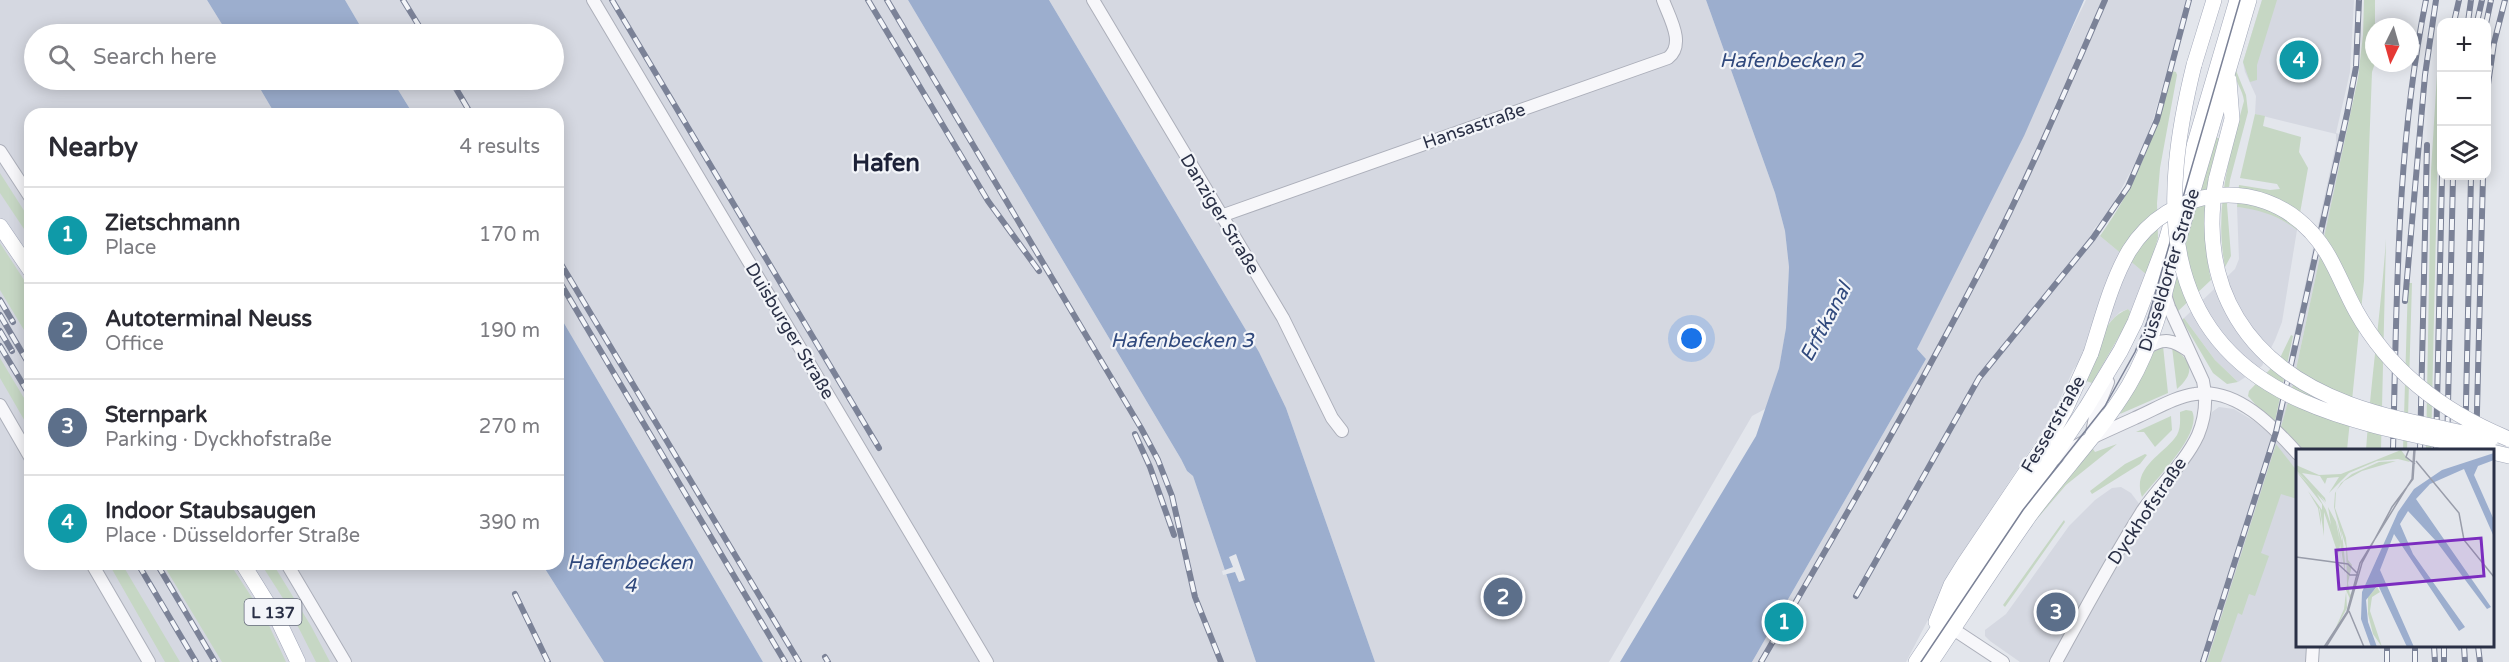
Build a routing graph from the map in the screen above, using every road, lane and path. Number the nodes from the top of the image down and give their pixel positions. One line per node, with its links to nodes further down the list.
1 (593, 0): 37 (street, Duisburger Straße)
2 (1093, 0): 10 (street, Danziger Straße)
3 (1663, 0): 10 (street, Hansastraße)
4 (2214, 0): 23 (main road, bridge)
5 (2237, 0): 15 (main road, Düsseldorfer Straße)
6 (2249, 0): 7 (main road, Düsseldorfer Straße)
7 (2235, 48): 13 (main road, Düsseldorfer Straße); 21 (main road, Fesserstraße, bridge)
8 (0, 151): 9 (street)
9 (24, 188)
10 (1221, 216): 19 (street, Danziger Straße)
11 (0, 226): 12 (main road)
12 (24, 261)
13 (2165, 295): 14 (main road, Düsseldorfer Straße); 16 (street)
14 (2147, 348): 16 (street); 20 (main road, Düsseldorfer Straße)
15 (2121, 350): 20 (street); 27 (main road, Düsseldorfer Straße)
16 (2192, 354): 17 (street)
17 (2206, 398): 20 (street); 24 (street); 41 (street, Dyckhofstraße)
18 (0, 405): 22 (street)
19 (1342, 431)
20 (2091, 438): 27 (street); 31 (main road, Düsseldorfer Straße)
21 (2509, 441): 32 (main road, Fesserstraße, bridge)
22 (24, 447)
23 (2482, 449)
24 (2296, 452)
25 (2494, 452): 26 (main road)
26 (2509, 456)
27 (2050, 462): 32 (main road, Düsseldorfer Straße)
28 (95, 570): 34 (street)
29 (247, 570): 35 (main road, L 137)
30 (291, 570): 36 (street)
31 (1953, 629): 39 (main road, Düsseldorfer Straße); 40 (street)
32 (1930, 642): 38 (main road, Düsseldorfer Straße)
33 (2313, 647): 42 (street)
34 (149, 662)
35 (298, 662)
36 (345, 662)
37 (987, 662)
38 (1916, 662)
39 (1931, 662)
40 (2003, 662)
41 (2056, 662)
42 (2312, 662)

